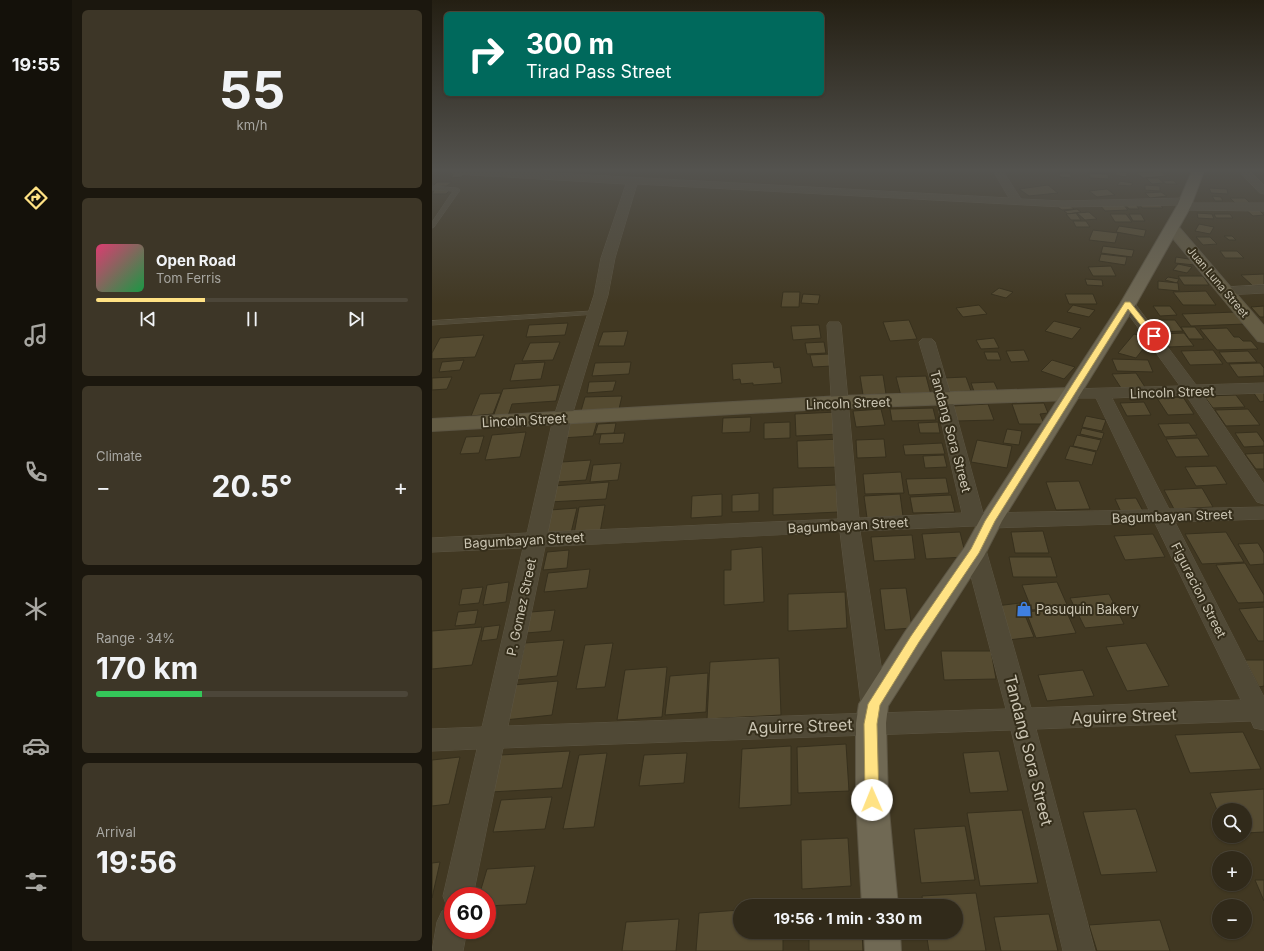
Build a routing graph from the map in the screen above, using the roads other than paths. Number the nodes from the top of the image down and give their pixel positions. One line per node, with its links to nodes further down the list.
1 (439, 215): 4 (lane)
2 (621, 215): 9 (street, P. Gomez Street)
3 (1179, 215): 5 (main road)
4 (432, 226)
5 (1172, 228): 7 (street, Juan Luna Street); 8 (main road)
6 (1264, 289): 7 (street)
7 (1226, 291): 12 (street, Juan Luna Street)
8 (1128, 304): 15 (street); 16 (main road)
9 (595, 313): 10 (lane); 20 (street, P. Gomez Street)
10 (432, 323)
11 (834, 325): 19 (street)
12 (1264, 337)
13 (927, 342): 18 (street, Tandang Sora Street)
14 (1264, 388): 15 (street, Lincoln Street)
15 (1190, 391): 17 (street, Lincoln Street); 22 (street)
16 (1070, 394): 17 (street, Lincoln Street); 18 (street, Lincoln Street); 25 (main road)
17 (1102, 394): 24 (street, Figuracion Street)
18 (944, 399): 19 (street, Lincoln Street); 25 (street, Tandang Sora Street)
19 (841, 402): 20 (street, Lincoln Street); 26 (street)
20 (562, 418): 21 (street, Lincoln Street); 27 (street, P. Gomez Street)
21 (432, 425)
22 (1264, 498)
23 (1264, 513): 24 (street, Bagumbayan Street)
24 (1161, 516): 25 (street, Bagumbayan Street); 31 (street, Figuracion Street)
25 (982, 520): 26 (street, Bagumbayan Street); 29 (main road)
26 (849, 525): 27 (street, Bagumbayan Street); 30 (street)
27 (536, 539): 28 (street, Bagumbayan Street); 33 (street, P. Gomez Street)
28 (432, 545)
29 (975, 550): 30 (main road); 32 (street, Tandang Sora Street)
30 (872, 714): 32 (street, Aguirre Street); 33 (street, Aguirre Street); 36 (main road)
31 (1262, 714): 32 (street, Aguirre Street)
32 (1021, 719): 41 (street, Tandang Sora Street)
33 (493, 736): 34 (street, Aguirre Street); 35 (street, P. Gomez Street)
34 (432, 740)
35 (460, 887)
36 (879, 899)
37 (449, 939): 39 (street)
38 (882, 939): 40 (main road)
39 (447, 951)
40 (883, 951)
41 (1079, 951)

